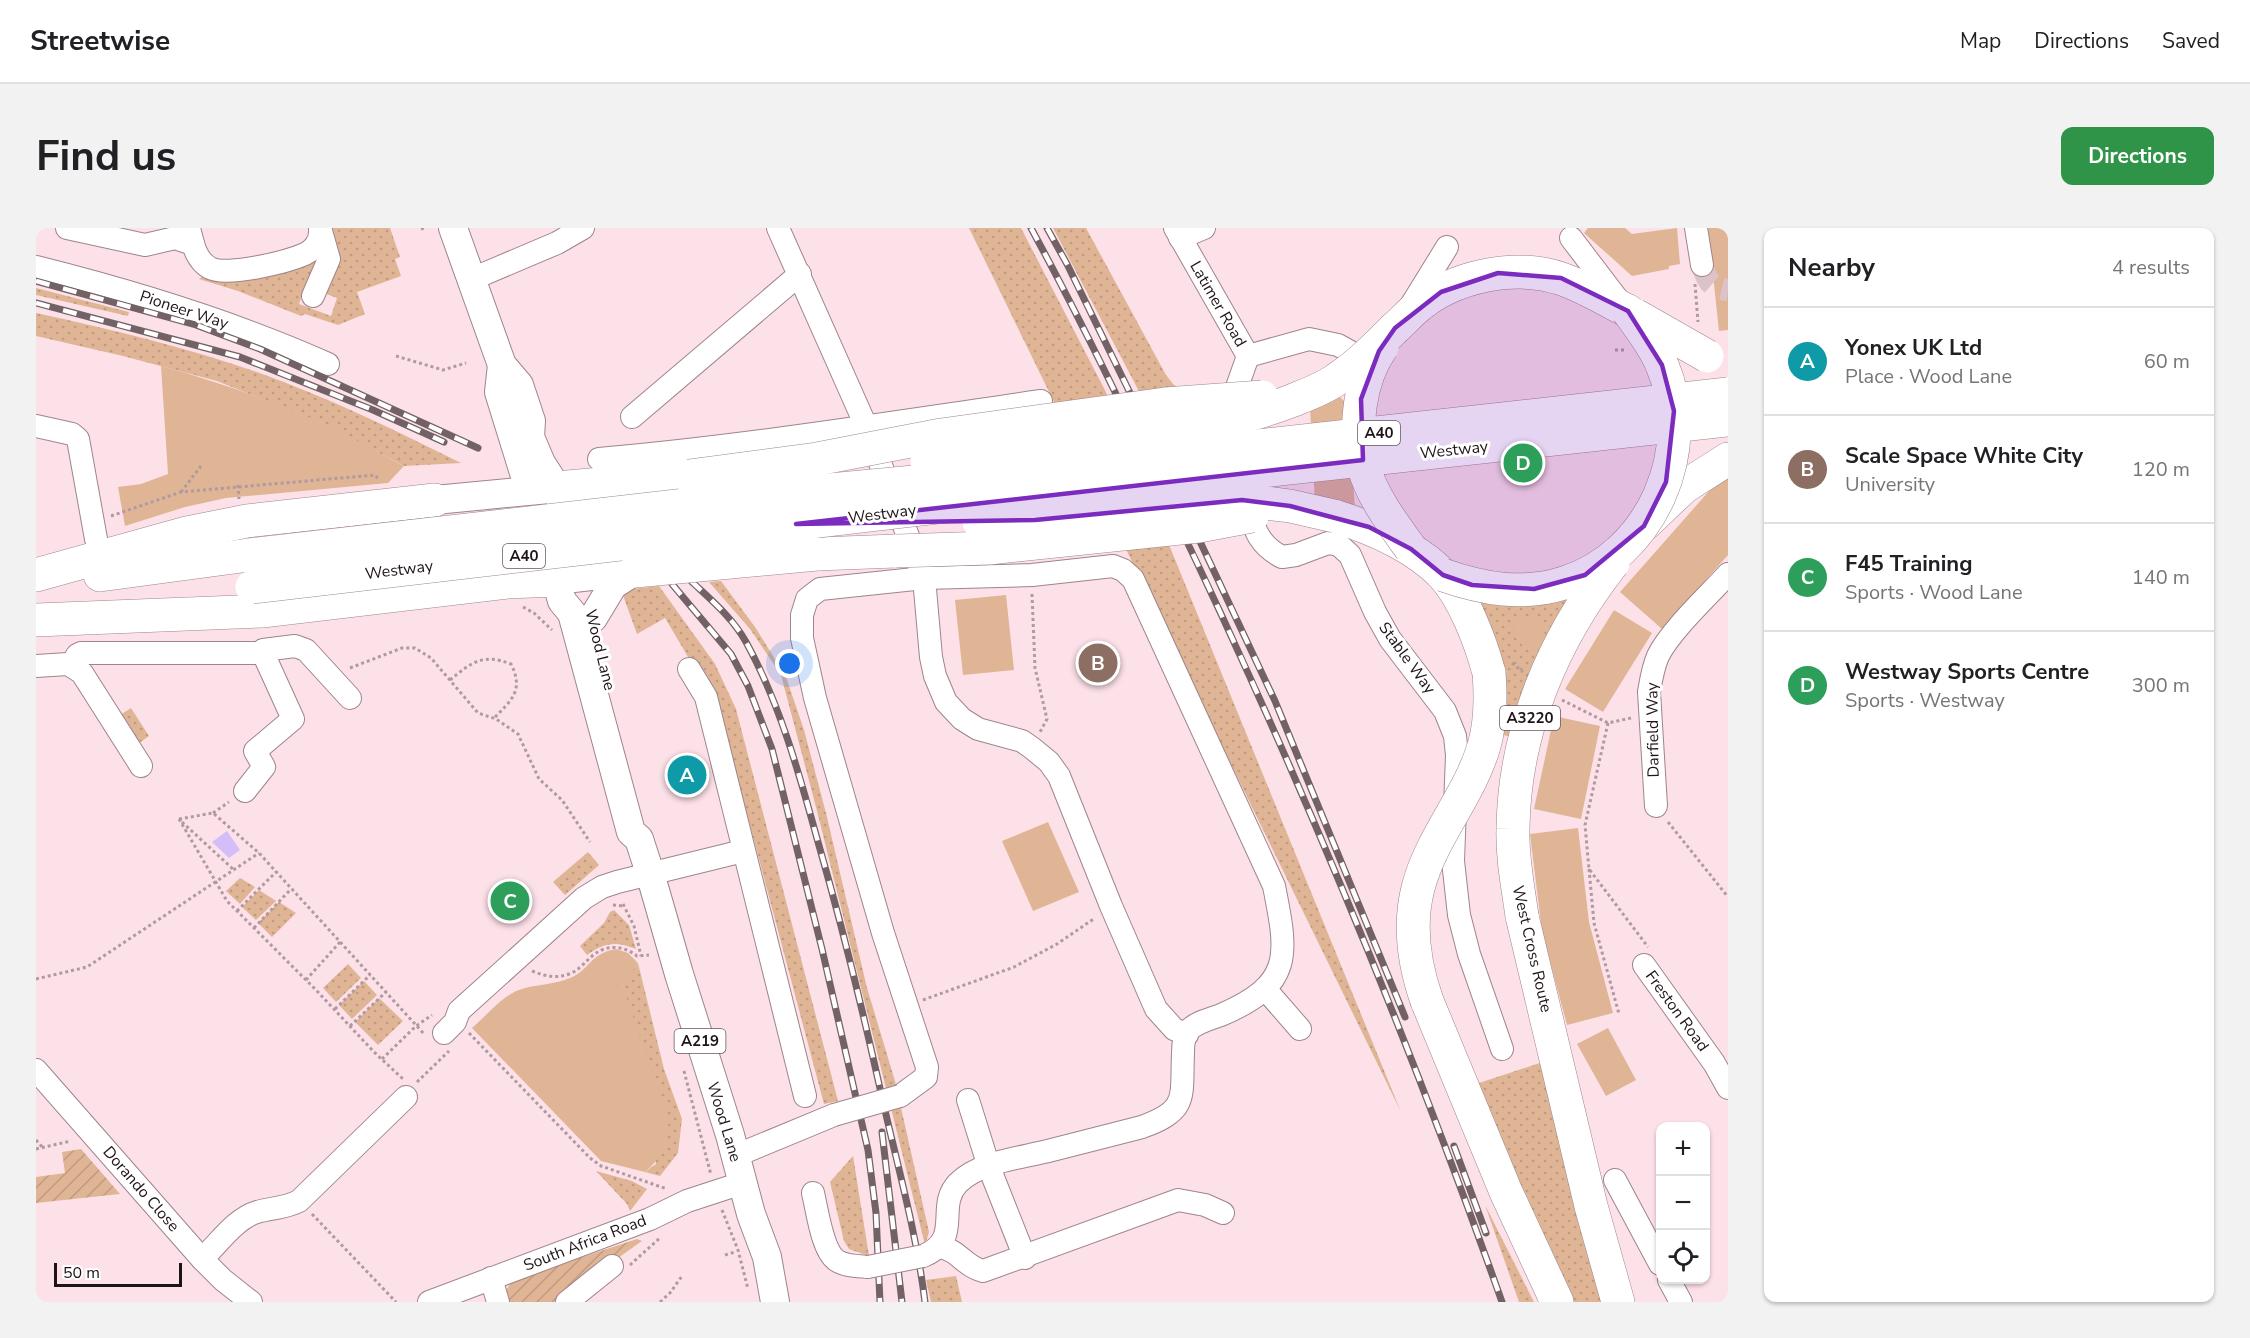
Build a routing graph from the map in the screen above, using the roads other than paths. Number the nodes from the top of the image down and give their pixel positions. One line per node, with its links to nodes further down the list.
1 (67, 228): 9 (street)
2 (453, 228): 15 (main road)
3 (778, 228): 14 (street)
4 (1204, 228): 8 (street)
5 (1696, 228): 13 (street)
6 (321, 230): 9 (street); 16 (street)
7 (572, 231): 15 (street)
8 (1178, 233): 19 (street, Latimer Road)
9 (191, 236)
10 (1571, 238): 17 (street)
11 (1447, 247): 18 (street)
12 (36, 267): 21 (street, Pioneer Way)
13 (1699, 271)
14 (800, 274): 27 (street); 30 (street)
15 (472, 279): 22 (main road)
16 (313, 296)
17 (1628, 311): 18 (highway, A3220); 20 (highway, bridge); 40 (highway, A3220, bridge)
18 (1403, 328): 23 (street); 25 (highway, A40, bridge); 42 (highway, A3220, bridge)
19 (1248, 356): 23 (street, Latimer Road); 72 (street, Stable Way)
20 (1728, 360)
21 (328, 364)
22 (502, 365): 31 (main road); 33 (main road)
23 (1377, 368): 52 (street)
24 (1728, 394): 34 (highway, Westway / A40, bridge)
25 (1306, 395): 33 (highway, A40, bridge); 34 (highway, A40, bridge)
26 (1041, 401): 30 (street)
27 (632, 417)
28 (1728, 420): 38 (highway, Westway / A40, bridge)
29 (36, 426): 39 (street)
30 (866, 426): 33 (street); 50 (street)
31 (514, 445): 33 (main road); 35 (main road)
32 (1728, 459): 40 (highway)
33 (567, 485): 35 (main road, A40)
34 (754, 497): 51 (highway, Westway / A40, bridge)
35 (435, 500): 48 (highway, A40)
36 (1086, 502): 43 (street)
37 (1334, 516): 38 (highway, A40, bridge); 42 (highway, A40); 44 (highway, A40, bridge)
38 (796, 524): 53 (highway, Westway / A40, bridge)
39 (94, 530)
40 (1635, 535): 49 (highway, A3220, bridge); 97 (highway, West Cross Route / A3220, bridge)
41 (1043, 538): 46 (street)
42 (1411, 549): 49 (highway, A3220)
43 (1105, 567): 46 (street); 68 (street)
44 (635, 571): 45 (main road, A40); 54 (main road)
45 (571, 574): 54 (main road, Wood Lane / A219); 55 (highway, A40); 64 (main road, Wood Lane / A219)
46 (1039, 574): 50 (street)
47 (1728, 574): 63 (street, Darfield Way)
48 (36, 575)
49 (1443, 575): 96 (highway, A3220, bridge)
50 (924, 578): 70 (street); 78 (street, South Africa Road, bridge)
51 (36, 584)
52 (1471, 598)
53 (36, 614)
54 (593, 618): 64 (main road, Wood Lane / A219)
55 (36, 620)
56 (263, 652): 57 (street); 60 (street); 62 (street)
57 (72, 665): 58 (street); 61 (street)
58 (36, 666)
59 (689, 669): 65 (street)
60 (350, 698)
61 (141, 766)
62 (245, 791)
63 (1656, 806)
64 (639, 839): 66 (main road, Wood Lane / A219)
65 (743, 851): 66 (street); 76 (street)
66 (650, 873): 71 (street); 78 (main road, Wood Lane / A219)
67 (1644, 965): 74 (street, Freston Road)
68 (1266, 990): 69 (street); 70 (street)
69 (1300, 1029)
70 (1187, 1035): 79 (street)
71 (440, 1037)
72 (1502, 1049)
73 (36, 1070): 86 (street, Dorando Close)
74 (1728, 1088)
75 (402, 1096): 86 (street)
76 (806, 1096)
77 (968, 1100): 79 (street)
78 (723, 1164): 88 (street, South Africa Road); 91 (main road, Wood Lane / A219)
79 (989, 1167): 83 (street); 84 (street)
80 (1615, 1180): 85 (street)
81 (813, 1193): 83 (street, bridge)
82 (1223, 1213): 84 (street)
83 (931, 1252): 84 (street)
84 (1025, 1257)
85 (1656, 1257)
86 (202, 1259): 92 (street, Dorando Close)
87 (612, 1266): 90 (street)
88 (491, 1278): 93 (street, South Africa Road); 94 (street)
89 (1671, 1284): 98 (street)
90 (595, 1295): 95 (street)
91 (762, 1297)
92 (251, 1302)
93 (429, 1302)
94 (498, 1302)
95 (567, 1302)
96 (1557, 1302)
97 (1618, 1302)
98 (1681, 1302)

